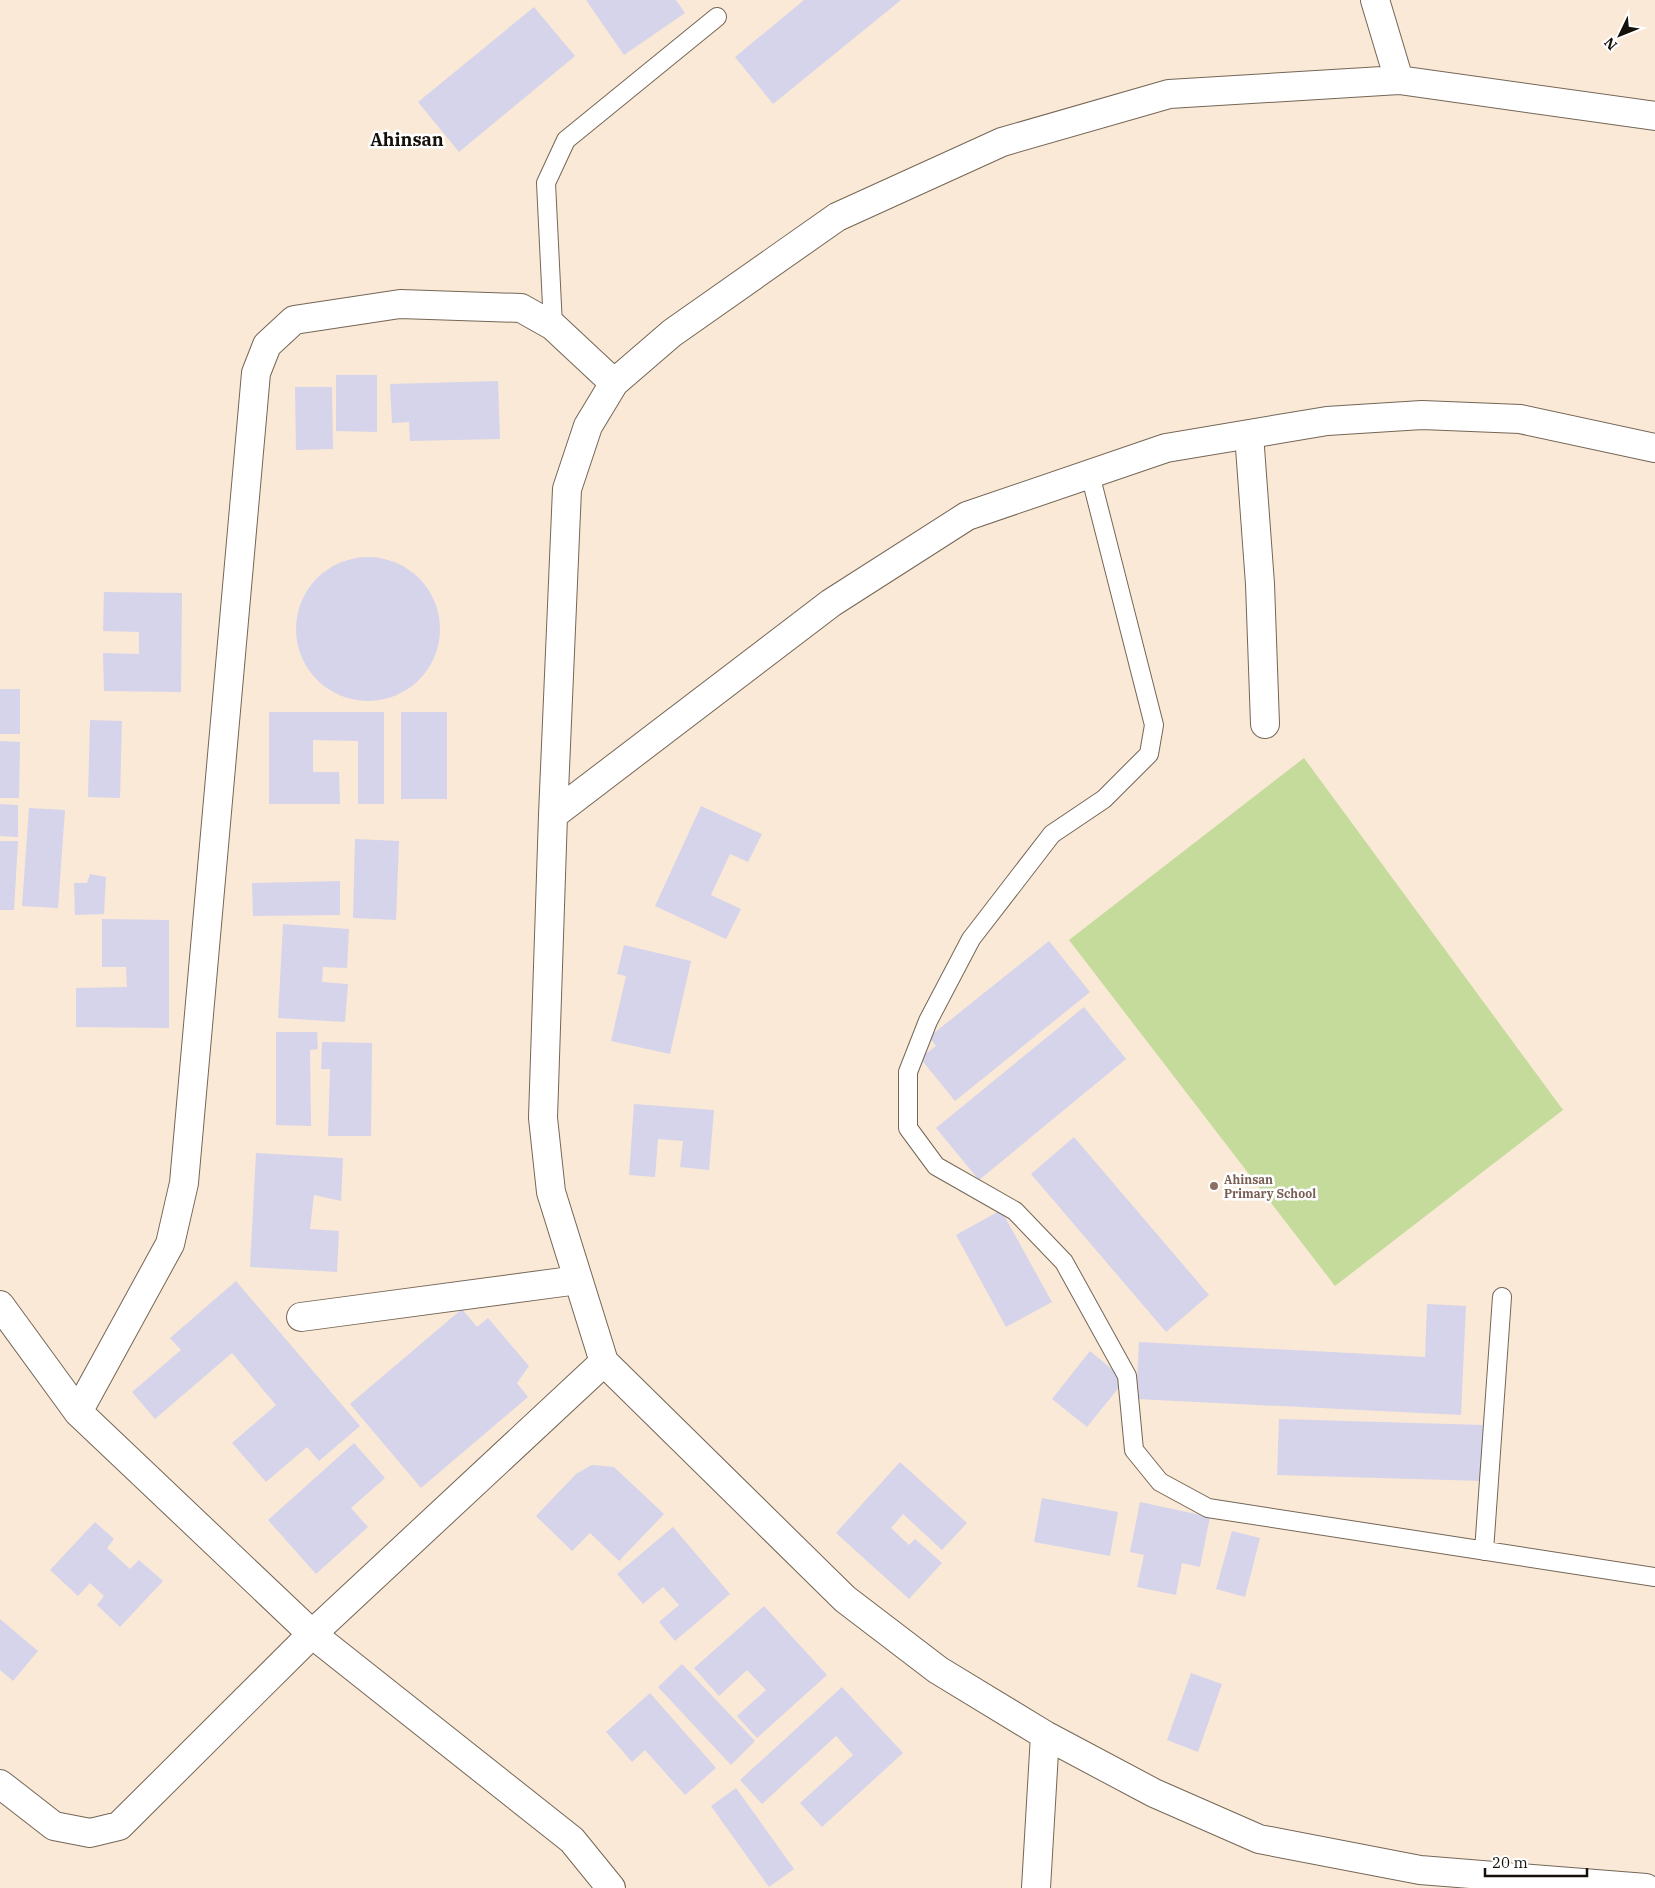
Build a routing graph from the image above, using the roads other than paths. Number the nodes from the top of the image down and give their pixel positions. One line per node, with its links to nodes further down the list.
1 (1375, 0): 3 (street)
2 (717, 17): 5 (lane)
3 (1399, 80): 4 (street); 6 (street)
4 (1655, 116)
5 (553, 326): 6 (street); 17 (street)
6 (614, 384): 11 (street)
7 (1249, 434): 8 (street); 9 (street); 10 (street)
8 (1655, 448)
9 (1090, 474): 11 (street); 18 (lane)
10 (1265, 724)
11 (553, 815): 12 (street)
12 (578, 1280): 15 (street); 16 (street)
13 (1502, 1297): 18 (lane)
14 (0, 1305): 17 (street)
15 (301, 1318)
16 (604, 1362): 20 (street); 21 (street)
17 (78, 1412): 20 (street)
18 (1484, 1551): 19 (lane)
19 (1655, 1577)
20 (312, 1634): 22 (street); 24 (street)
21 (1045, 1735): 23 (street); 25 (street)
22 (0, 1784)
23 (1419, 1879): 26 (street)
24 (611, 1888)
25 (1036, 1888)
26 (1646, 1888)

